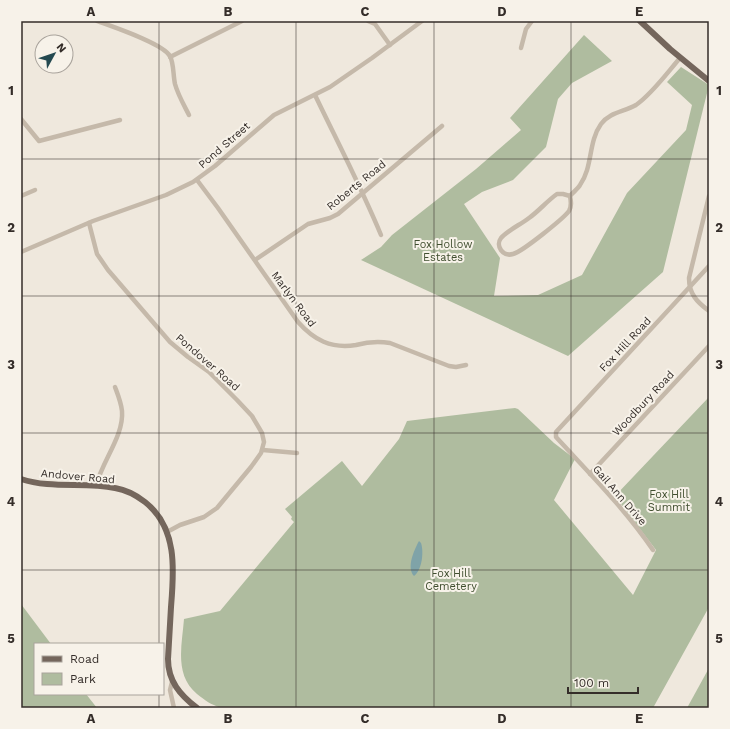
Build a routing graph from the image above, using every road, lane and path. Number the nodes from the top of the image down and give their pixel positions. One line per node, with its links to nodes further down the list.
1 (97, 21): 9 (street)
2 (242, 21): 9 (street)
3 (368, 21): 7 (street)
4 (422, 21): 7 (street, Pond Street)
5 (532, 21): 8 (street)
6 (640, 21): 10 (main road)
7 (390, 45): 12 (street, Pond Street)
8 (522, 48)
9 (170, 57): 13 (street)
10 (680, 58): 11 (main road); 21 (street)
11 (709, 81)
12 (315, 95): 17 (street, Pond Street); 19 (street)
13 (189, 115)
14 (21, 119): 15 (street)
15 (120, 120)
16 (442, 126): 19 (street, Roberts Road)
17 (197, 180): 23 (street, Pond Street); 26 (street, Marlyn Road)
18 (35, 190): 20 (street)
19 (363, 194): 24 (street); 26 (street, Roberts Road)
20 (21, 196)
21 (570, 196): 21 (street)
22 (709, 196): 28 (street)
23 (89, 224): 25 (street, Pond Street); 34 (street, Pondover Road)
24 (381, 234)
25 (21, 252)
26 (255, 260): 31 (street, Marlyn Road)
27 (709, 266): 28 (street, Fox Hill Road)
28 (690, 287): 29 (street); 33 (street, Fox Hill Road)
29 (709, 311)
30 (709, 346): 36 (street, Woodbury Road)
31 (466, 365)
32 (115, 387): 38 (street)
33 (555, 435): 36 (street, Gail Ann Drive)
34 (263, 450): 35 (street); 39 (street)
35 (297, 452)
36 (590, 474): 40 (street, Gail Ann Drive)
37 (21, 479): 38 (main road, Andover Road)
38 (96, 486): 39 (main road, Andover Road)
39 (167, 532): 41 (main road, Andover Road)
40 (653, 550)
41 (172, 682): 42 (street); 43 (main road, Andover Road)
42 (174, 708)
43 (197, 708)

